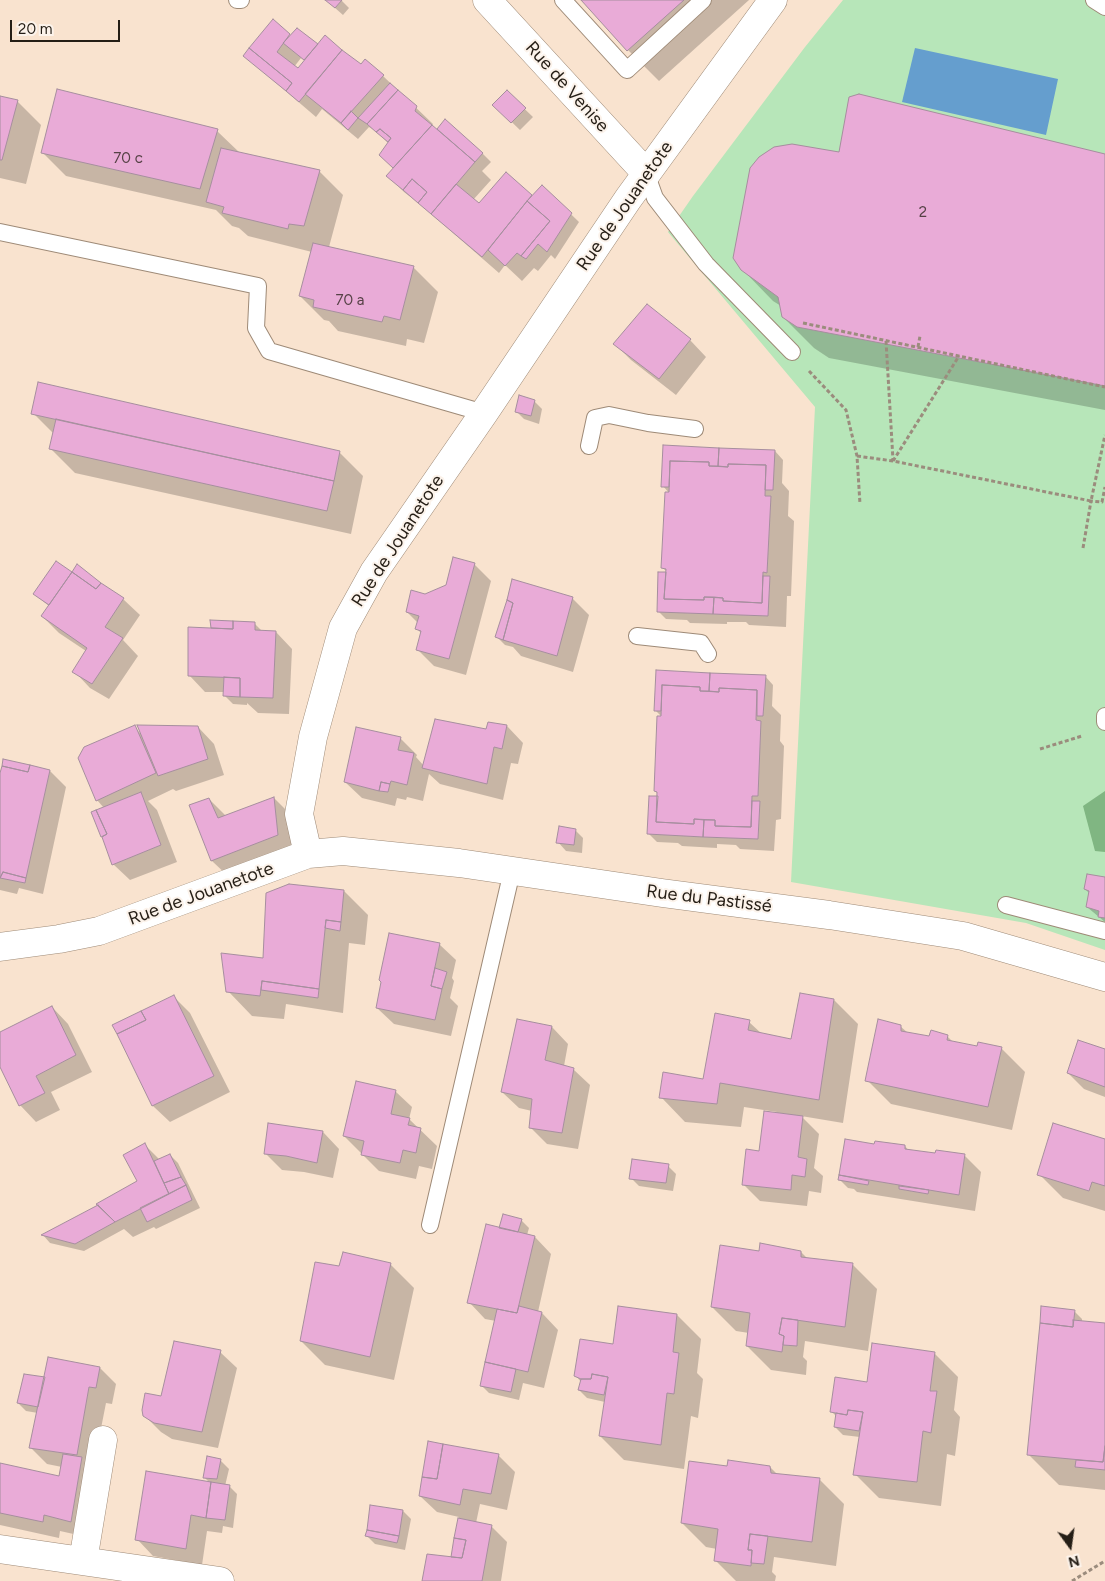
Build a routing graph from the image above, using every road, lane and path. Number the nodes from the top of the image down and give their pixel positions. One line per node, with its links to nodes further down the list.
1 (237, 0): 2 (lane)
2 (241, 0)
3 (487, 0): 9 (street, Rue de Venise)
4 (563, 0): 5 (lane)
5 (702, 0)
6 (773, 0): 9 (street, Rue de Jouanetote)
7 (1094, 0): 8 (lane)
8 (1105, 7)
9 (646, 173): 15 (lane); 18 (street, Rue de Jouanetote)
10 (0, 232): 18 (lane)
11 (803, 323): 13 (path)
12 (920, 336): 14 (path)
13 (886, 340): 14 (path); 23 (path)
14 (918, 347): 16 (path)
15 (792, 352): 22 (path)
16 (959, 356): 17 (path); 23 (path)
17 (1105, 387)
18 (484, 413): 34 (street, Rue de Jouanetote)
19 (695, 429): 21 (lane)
20 (1105, 435): 25 (path)
21 (589, 446)
22 (857, 456): 23 (path); 26 (path)
23 (893, 461): 25 (path)
24 (1105, 487): 25 (path)
25 (1091, 501): 27 (path)
26 (860, 504)
27 (1083, 548)
28 (637, 636): 29 (lane)
29 (708, 654)
30 (1105, 716): 31 (lane)
31 (1105, 722)
32 (1086, 734): 33 (path)
33 (1040, 749)
34 (308, 854): 35 (street, Rue du Pastissé); 38 (street, Rue de Jouanetote)
35 (512, 871): 39 (street, Rue du Pastissé); 40 (lane)
36 (1006, 905): 37 (lane)
37 (1105, 932)
38 (0, 947)
39 (1105, 976)
40 (430, 1225)
41 (103, 1440): 43 (street)
42 (0, 1549): 43 (street)
43 (83, 1561): 45 (street)
44 (1105, 1561): 46 (path)
45 (220, 1581)
46 (1072, 1581)

